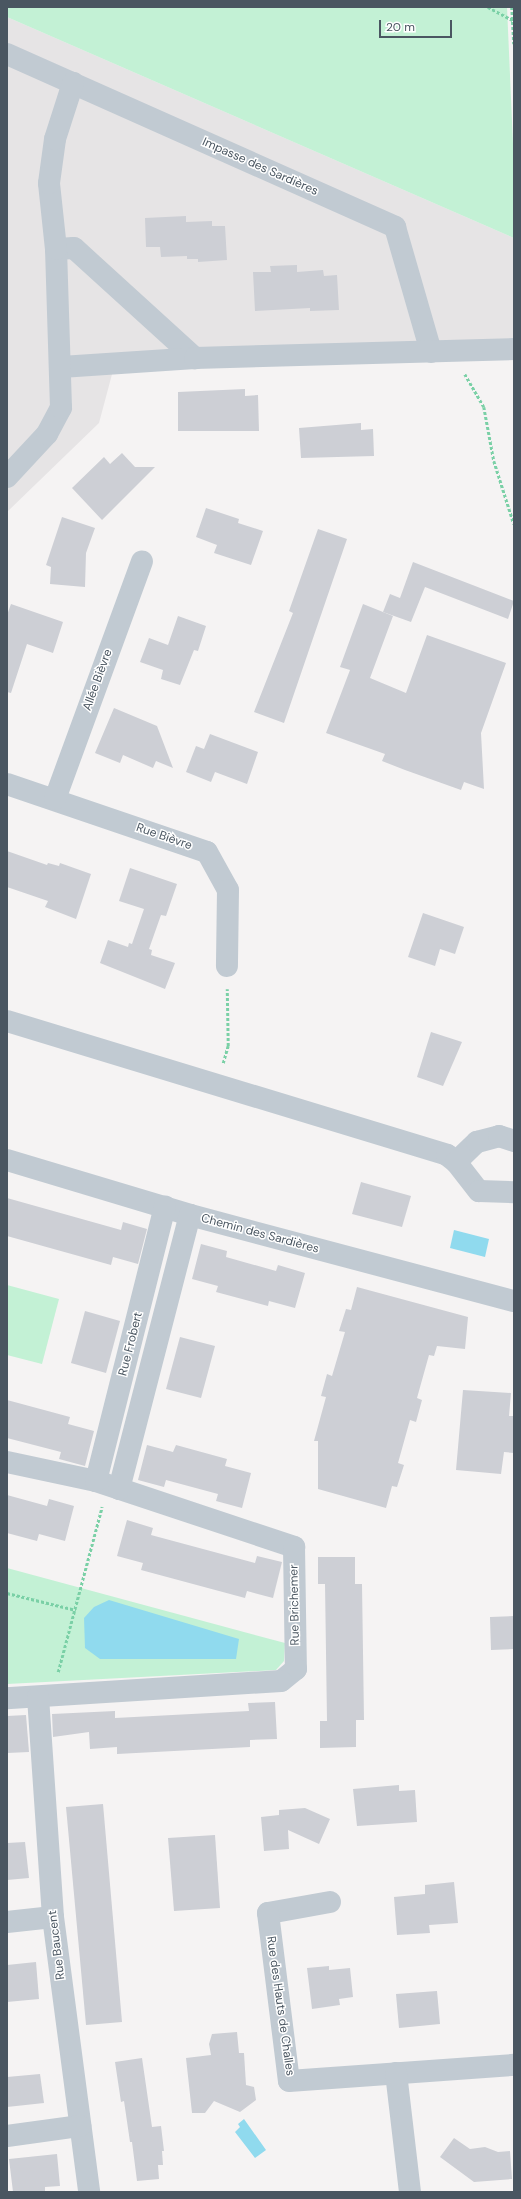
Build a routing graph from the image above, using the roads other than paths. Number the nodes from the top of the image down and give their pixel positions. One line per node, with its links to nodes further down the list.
1 (7, 54): 2 (street, Impasse des Sardières)
2 (73, 83): 3 (street); 5 (street, Impasse des Sardières)
3 (56, 249): 6 (street); 7 (street)
4 (514, 349): 5 (street)
5 (431, 352): 6 (street)
6 (194, 358): 7 (street)
7 (61, 367): 8 (street)
8 (7, 478)
9 (142, 561): 11 (street, Allée Bièvre)
10 (7, 784): 11 (street, Rue Bièvre)
11 (55, 800): 12 (street, Rue Bièvre)
12 (227, 966)
13 (7, 1021): 16 (street)
14 (514, 1141): 16 (street)
15 (7, 1160): 18 (street, Chemin des Sardières)
16 (456, 1162): 17 (street)
17 (514, 1192)
18 (165, 1207): 19 (street, Chemin des Sardières); 22 (street, Rue Frobert)
19 (190, 1215): 20 (street, Chemin des Sardières); 22 (street, Rue Frobert)
20 (514, 1301)
21 (7, 1462): 22 (street, Rue Brichemer)
22 (108, 1485): 23 (street, Rue Brichemer)
23 (45, 1697): 24 (street, Rue Brichemer); 26 (street, Rue Baucent)
24 (7, 1698)
25 (330, 1902): 29 (street, Rue des Hauts de Challes)
26 (53, 1917): 27 (street); 30 (street, Rue Baucent)
27 (7, 1922)
28 (514, 2065): 29 (street, Rue des Hauts de Challes)
29 (396, 2074): 33 (street)
30 (80, 2126): 31 (street); 32 (street, Rue Baucent)
31 (7, 2136)
32 (89, 2192)
33 (410, 2192)

